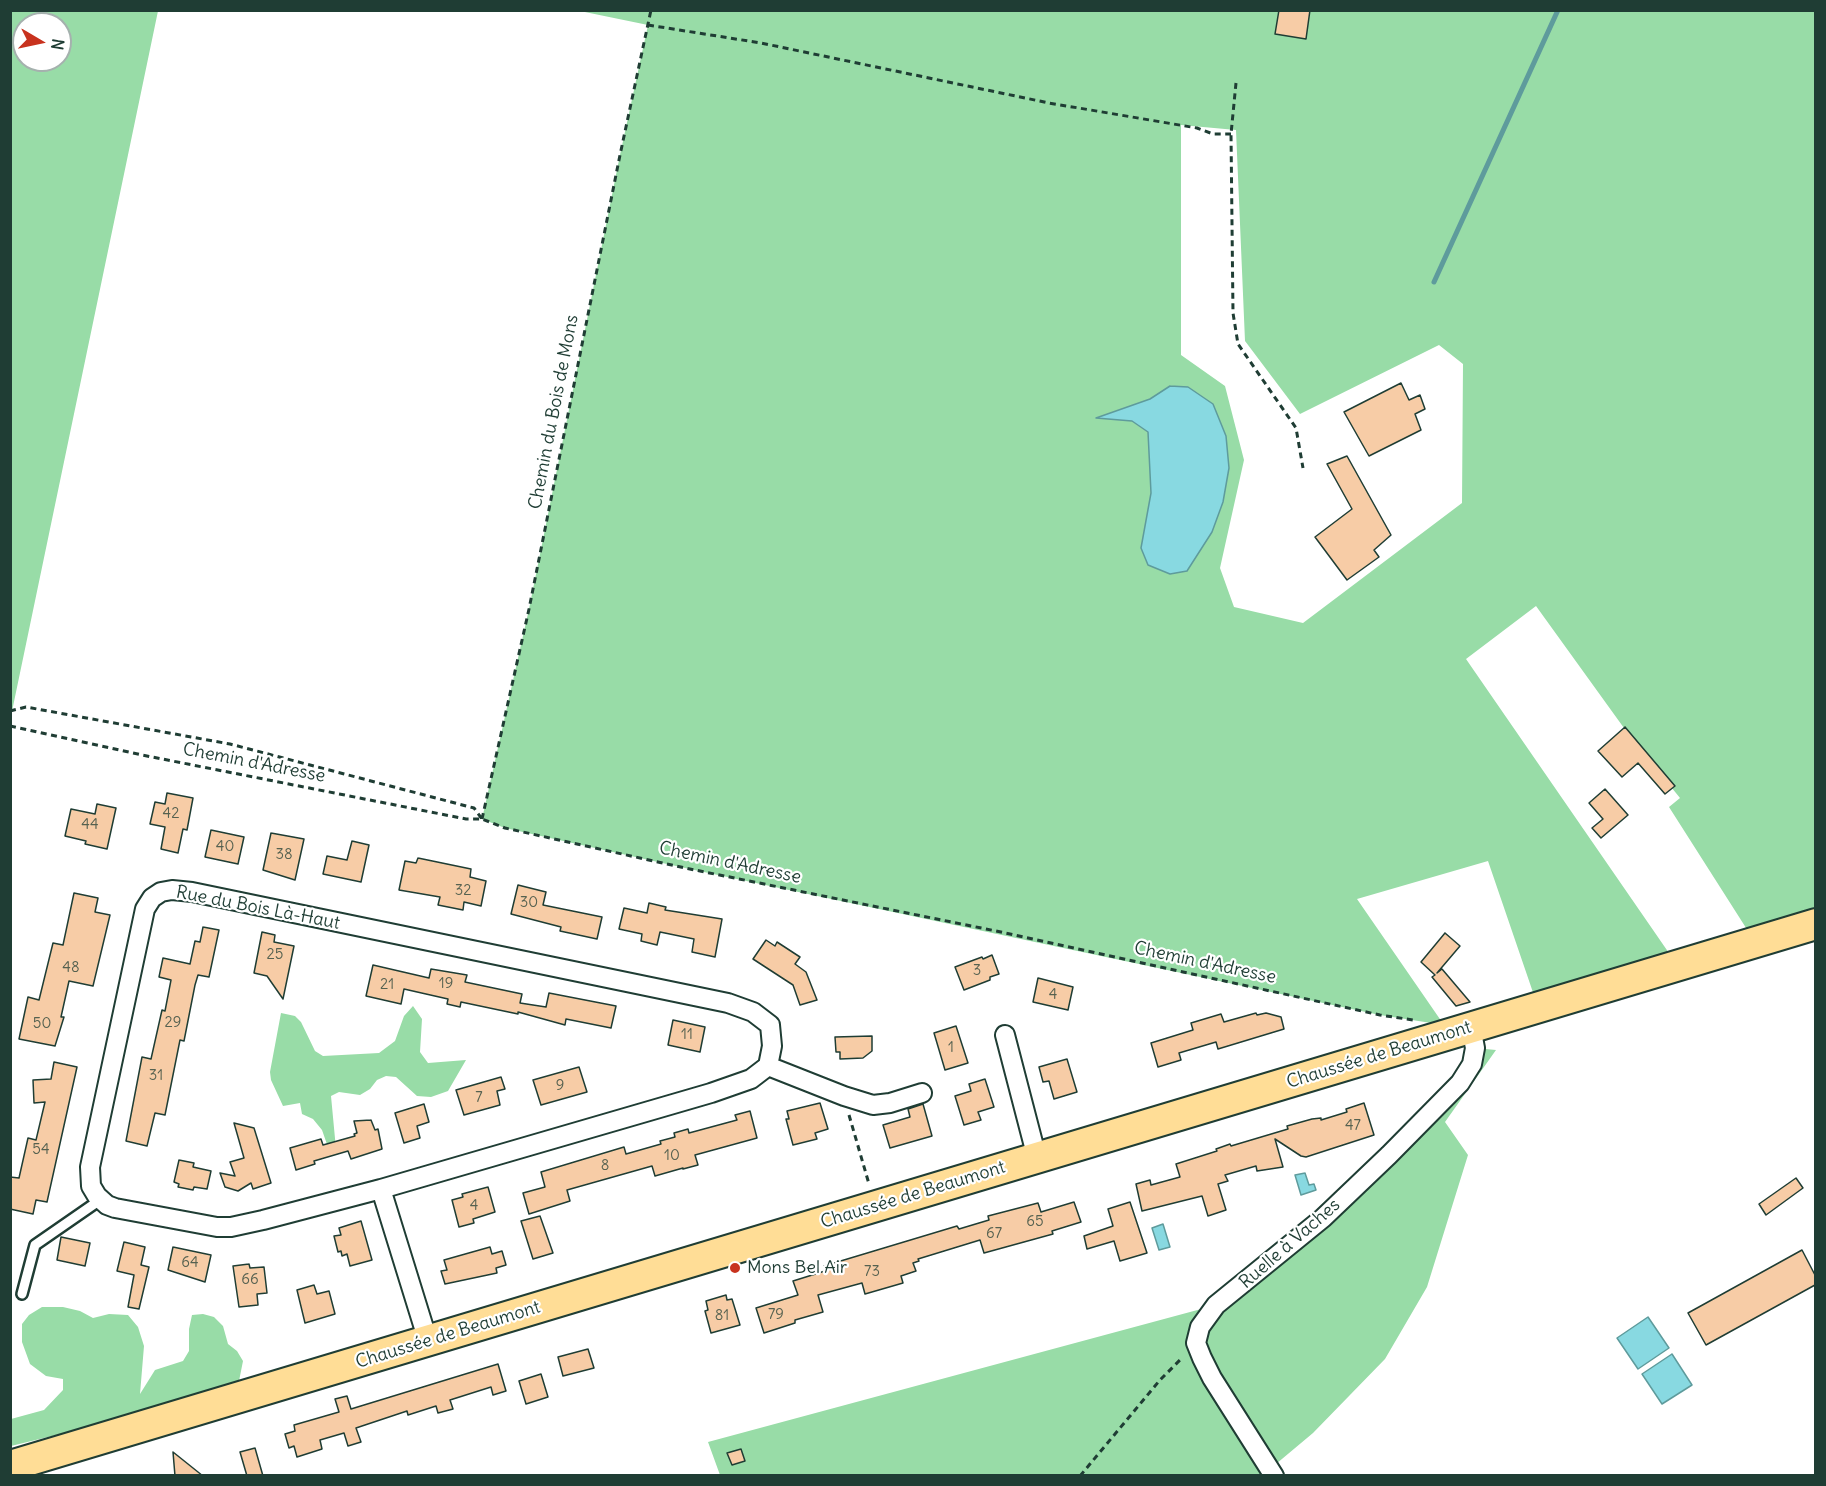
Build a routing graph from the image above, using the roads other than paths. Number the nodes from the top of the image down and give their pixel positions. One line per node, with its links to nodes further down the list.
1 (1815, 924): 2 (main road, Chaussée de Beaumont)
2 (1471, 1027): 6 (main road, Chaussée de Beaumont); 12 (street, Ruelle à Vaches)
3 (1005, 1035): 6 (street)
4 (768, 1066): 5 (street); 7 (street); 8 (street, Rue du Bois Là-Haut)
5 (922, 1093)
6 (1037, 1158): 10 (main road, Chaussée de Beaumont)
7 (381, 1189): 8 (street); 10 (street)
8 (100, 1200): 9 (lane)
9 (22, 1294)
10 (428, 1341): 11 (main road, Chaussée de Beaumont)
11 (10, 1466)
12 (1274, 1476)

